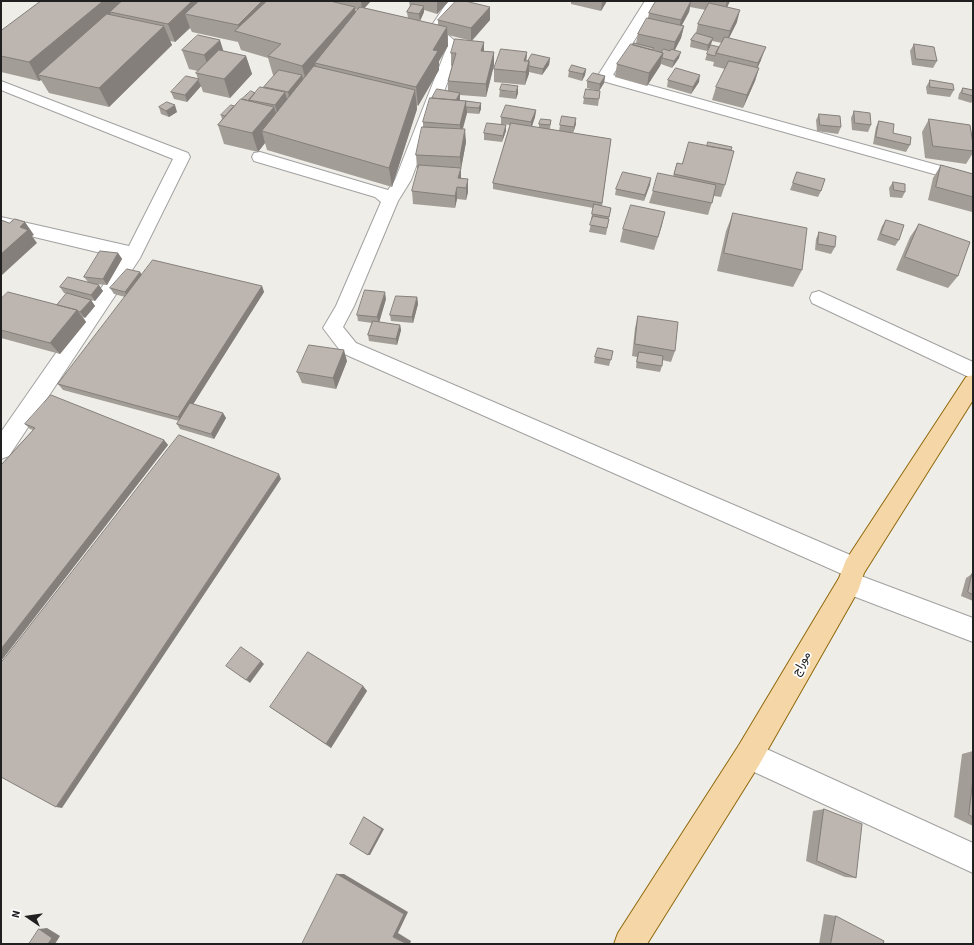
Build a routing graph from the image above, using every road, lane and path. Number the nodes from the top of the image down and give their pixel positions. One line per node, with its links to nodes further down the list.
1 (455, 1): 6 (lane)
2 (651, 2): 5 (lane)
3 (1, 85): 8 (lane)
4 (260, 157): 6 (lane)
5 (973, 180)
6 (390, 201): 13 (lane)
7 (1, 223): 8 (lane)
8 (134, 254): 12 (lane)
9 (818, 298): 10 (lane)
10 (973, 371)
11 (973, 383): 13 (main road, موراج)
12 (1, 450)
13 (852, 576): 14 (lane); 15 (main road, موراج)
14 (973, 630)
15 (749, 755): 16 (lane); 17 (main road, موراج)
16 (973, 858)
17 (629, 944)

